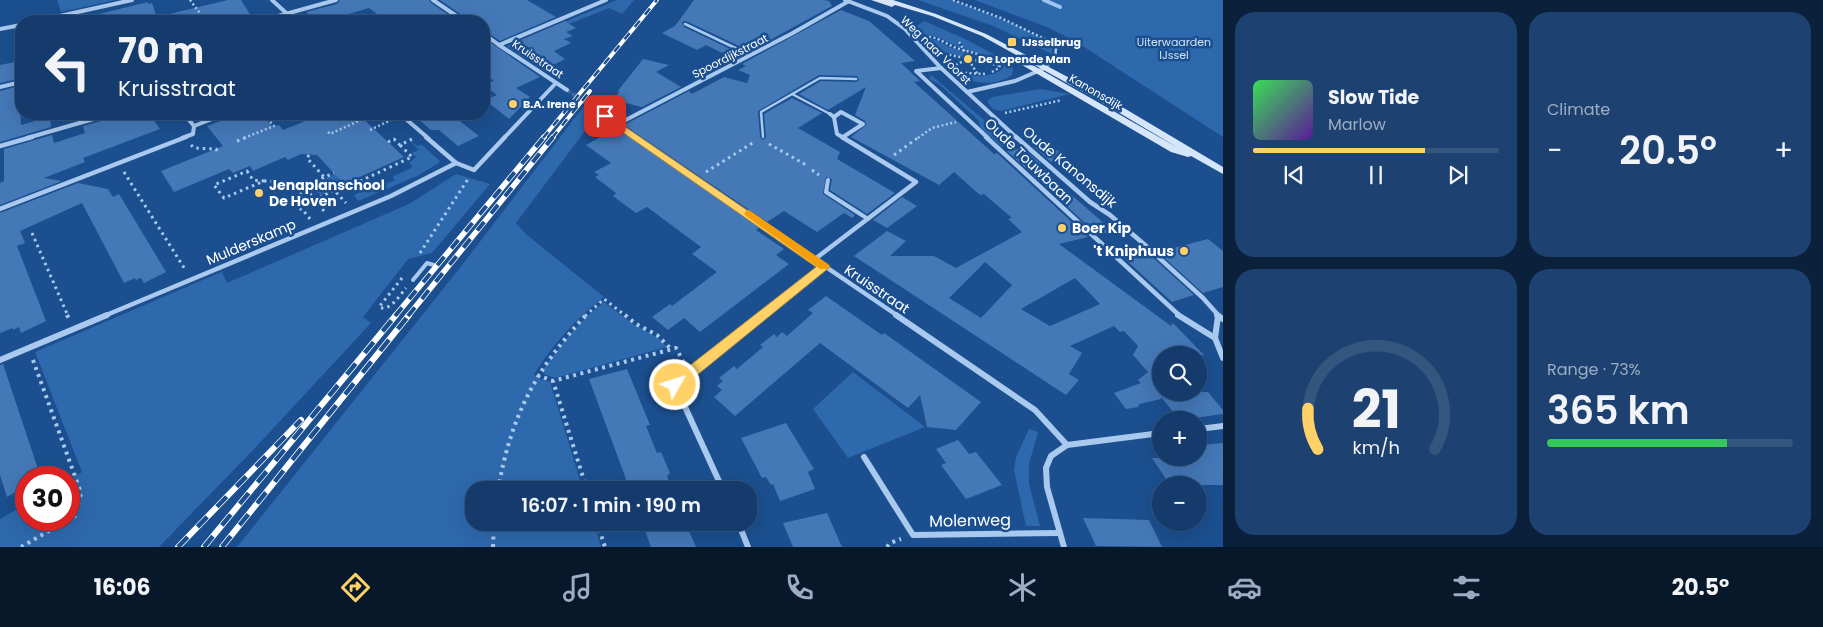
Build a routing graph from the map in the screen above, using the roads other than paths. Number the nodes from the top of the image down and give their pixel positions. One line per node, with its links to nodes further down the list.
1 (132, 0): 10 (street)
2 (272, 0): 9 (street)
3 (336, 0): 9 (street)
4 (433, 0): 12 (street)
5 (606, 0): 17 (street, Kruisstraat)
6 (847, 0): 19 (street, Spoordijkstraat); 20 (street, Weg naar Voorst)
7 (874, 0): 21 (street, Kanonsdijk)
8 (887, 0): 21 (street, Kanonsdijk)
9 (288, 14): 11 (street)
10 (64, 15)
11 (284, 15)
12 (455, 15)
13 (685, 24): 19 (lane)
14 (15, 26): 15 (street)
15 (0, 30)
16 (490, 38): 17 (street, Kruisstraat)
17 (499, 45): 24 (street, Kruisstraat)
18 (1056, 48): 21 (lane)
19 (750, 55): 35 (street, Spoordijkstraat)
20 (941, 68): 27 (street, Weg naar Voorst); 51 (street, Oude Touwbaan)
21 (1041, 70): 27 (street, Weg naar Voorst); 40 (street, Kanonsdijk); 40 (street, Kanonsdijk)
22 (856, 79): 28 (lane)
23 (15, 83): 25 (street)
24 (556, 83): 26 (street, Kruisstraat); 41 (street)
25 (0, 87)
26 (567, 90)
27 (967, 92): 50 (street, Oude Kanonsdijk)
28 (792, 94): 30 (lane); 38 (lane)
29 (593, 108): 35 (street, Kruisstraat)
30 (832, 115): 37 (street); 37 (street)
31 (91, 120): 39 (street)
32 (189, 120): 36 (street)
33 (210, 120): 36 (street)
34 (407, 120): 41 (street)
35 (618, 124): 46 (street, Kruisstraat)
36 (194, 126): 44 (street)
37 (843, 137): 45 (street)
38 (762, 138)
39 (0, 146)
40 (1196, 156): 42 (street, Kanonsdijk)
41 (456, 163): 53 (street, Mulderskamp)
42 (1223, 171)
43 (828, 180): 45 (lane)
44 (0, 209)
45 (868, 218): 46 (street)
46 (815, 259): 48 (street, Kruisstraat)
47 (437, 266): 49 (lane)
48 (824, 267): 57 (street, Kruisstraat); 59 (street)
49 (413, 280)
50 (1220, 318): 51 (street)
51 (1215, 338): 52 (street)
52 (1223, 358)
53 (0, 360)
54 (1223, 426): 55 (street)
55 (1207, 428)
56 (1152, 434): 57 (street)
57 (1067, 445): 61 (street)
58 (864, 457): 61 (street, Molenweg)
59 (719, 481)
60 (742, 531): 62 (street)
61 (1059, 533): 63 (street)
62 (748, 547)
63 (1064, 547)

